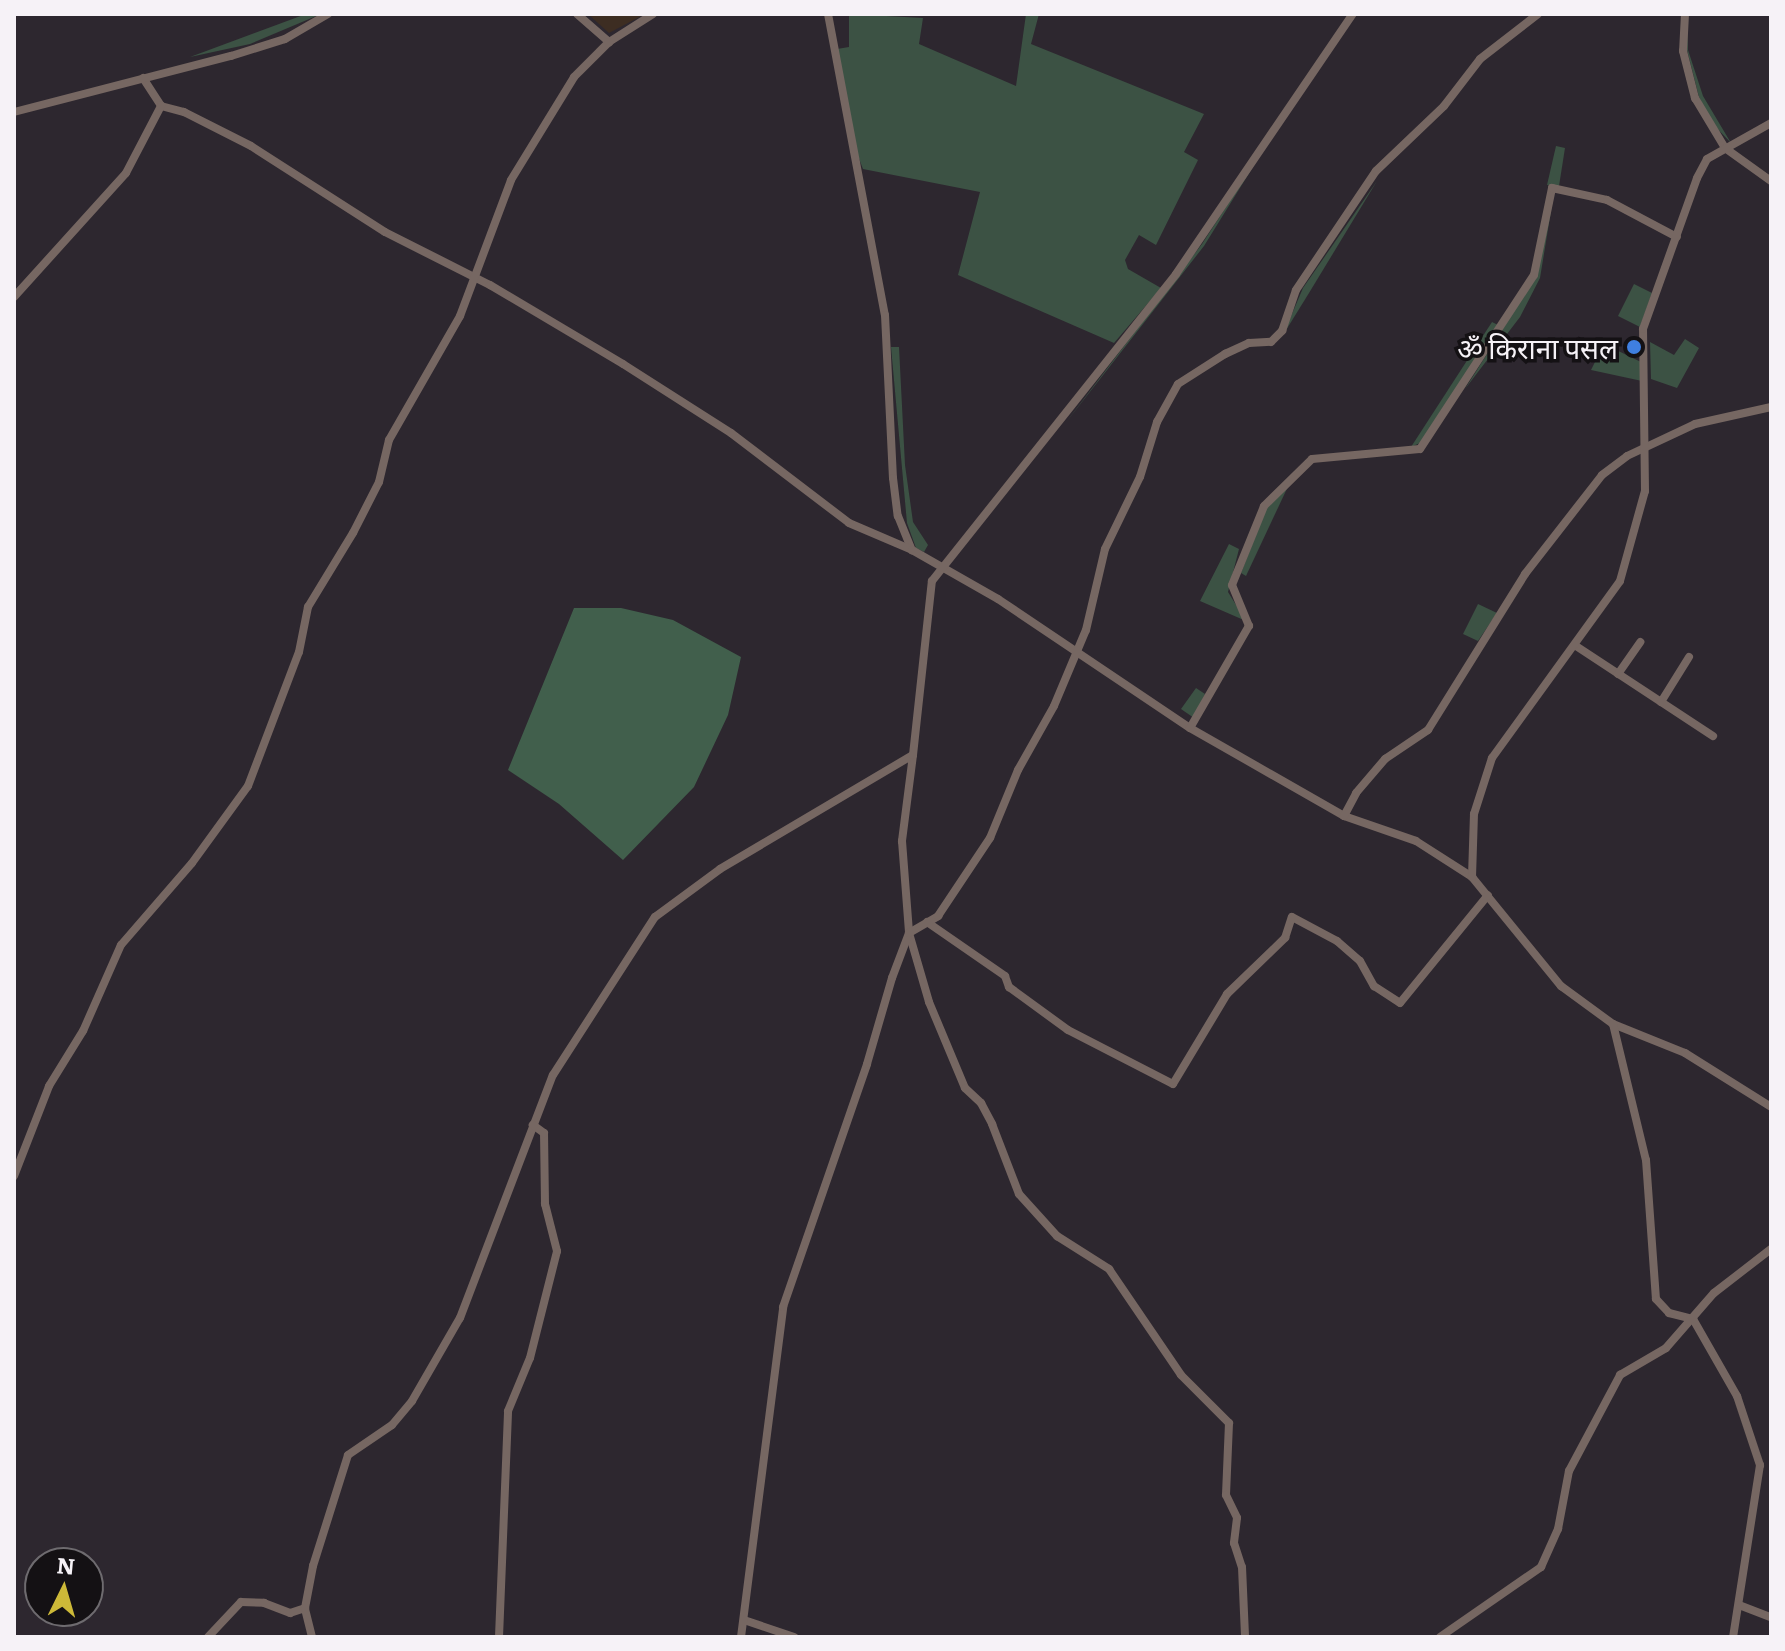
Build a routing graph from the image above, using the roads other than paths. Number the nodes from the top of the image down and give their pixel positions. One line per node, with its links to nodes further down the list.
1 (328, 14): 9 (street)
2 (577, 14): 8 (street)
3 (653, 14): 8 (street)
4 (828, 14): 20 (street)
5 (1353, 14): 21 (street)
6 (1538, 14): 24 (street)
7 (1685, 14): 13 (street)
8 (609, 42): 16 (street)
9 (143, 78): 10 (street); 11 (street)
10 (161, 106): 16 (street); 17 (street)
11 (14, 112)
12 (1771, 123): 13 (street)
13 (1725, 148): 14 (street); 15 (street)
14 (1771, 181)
15 (1677, 237): 19 (street); 28 (street)
16 (474, 277): 20 (street); 39 (street)
17 (14, 297)
18 (1771, 407): 19 (street)
19 (1646, 448): 23 (street); 31 (street)
20 (912, 550): 21 (street)
21 (945, 567): 24 (street); 30 (street)
22 (1640, 642): 26 (street)
23 (1576, 646): 26 (street); 32 (street)
24 (1077, 654): 28 (street); 34 (street)
25 (1689, 657): 27 (street)
26 (1618, 674): 27 (street)
27 (1661, 702): 29 (street)
28 (1190, 728): 31 (street)
29 (1713, 736)
30 (913, 755): 35 (street); 38 (street)
31 (1344, 816): 32 (street)
32 (1472, 877): 33 (street)
33 (1488, 895): 34 (street); 36 (street)
34 (927, 922): 35 (street)
35 (909, 933): 45 (street); 51 (street)
36 (1613, 1024): 37 (street); 41 (street)
37 (1771, 1107)
38 (533, 1125): 43 (street); 48 (street)
39 (14, 1176)
40 (1771, 1249): 41 (street)
41 (1693, 1319): 42 (street); 52 (street)
42 (1739, 1605): 44 (street); 53 (street)
43 (305, 1608): 46 (street); 47 (street)
44 (1771, 1617)
45 (744, 1620): 49 (street); 50 (street)
46 (208, 1637)
47 (312, 1637)
48 (499, 1637)
49 (741, 1637)
50 (794, 1637)
51 (1245, 1637)
52 (1440, 1637)
53 (1733, 1637)

